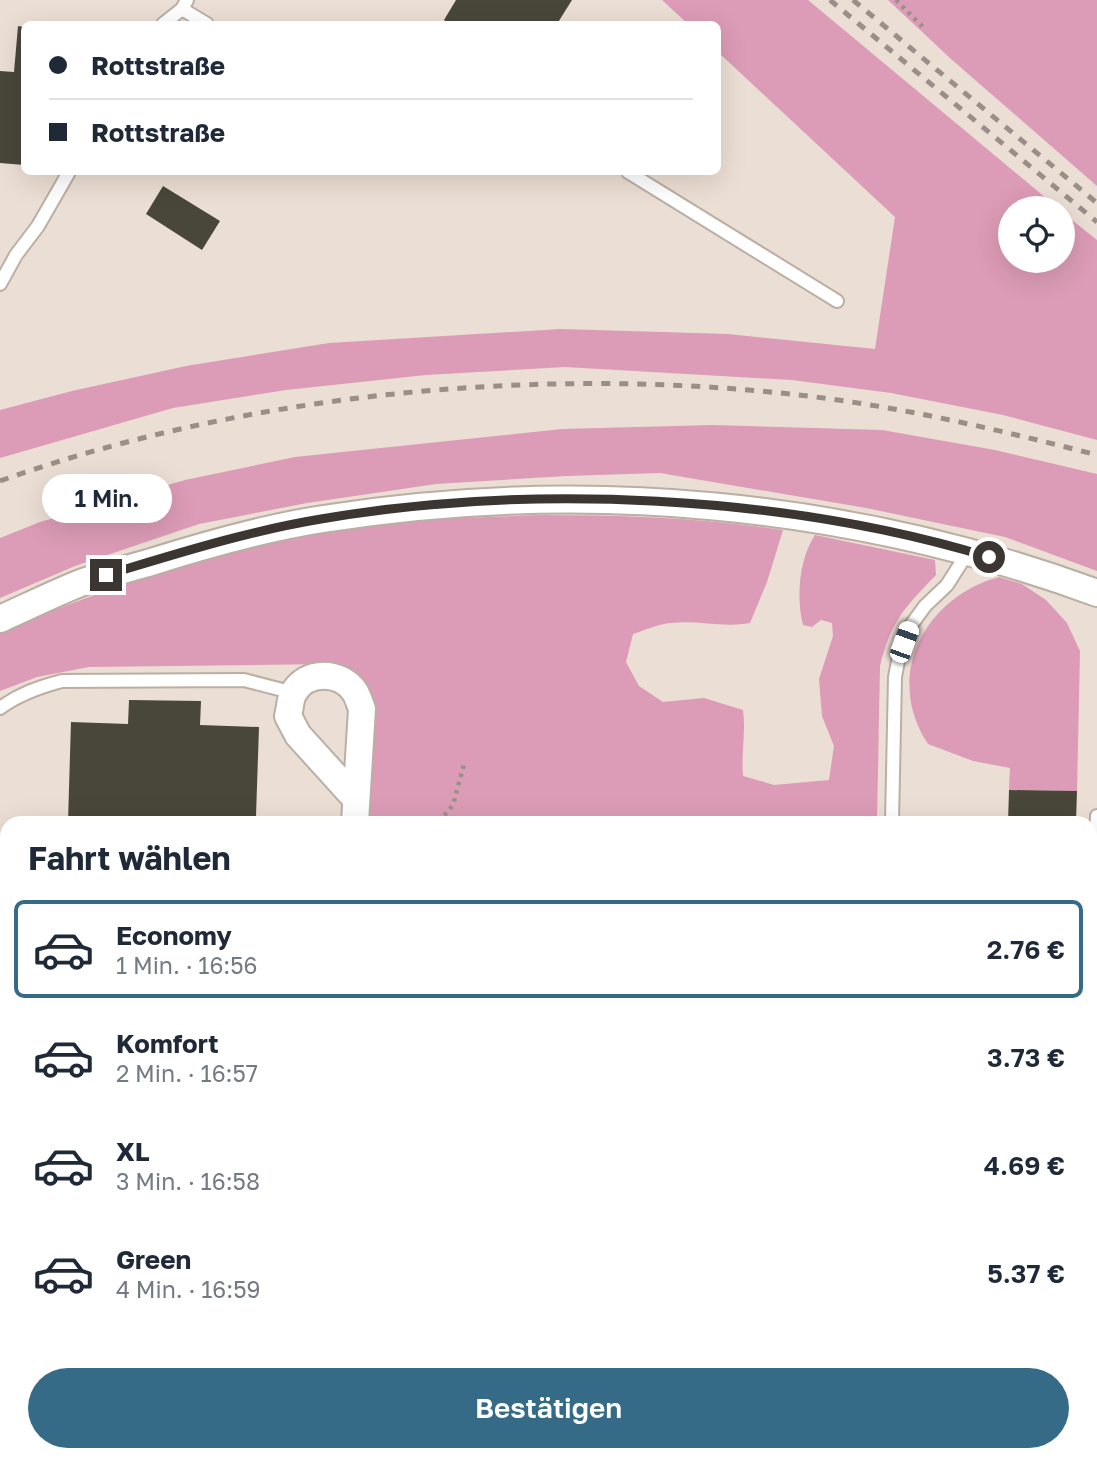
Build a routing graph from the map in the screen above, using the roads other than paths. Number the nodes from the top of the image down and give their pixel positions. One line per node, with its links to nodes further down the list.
1 (184, 4): 2 (lane); 3 (lane)
2 (166, 21)
3 (204, 21)
4 (67, 175): 6 (lane)
5 (633, 175): 7 (lane)
6 (0, 284)
7 (837, 300)
8 (969, 551): 9 (street); 10 (street); 14 (lane)
9 (1097, 593)
10 (0, 619)
11 (294, 693): 12 (lane); 13 (street); 13 (street)
12 (0, 708)
13 (355, 811)
14 (892, 816)

